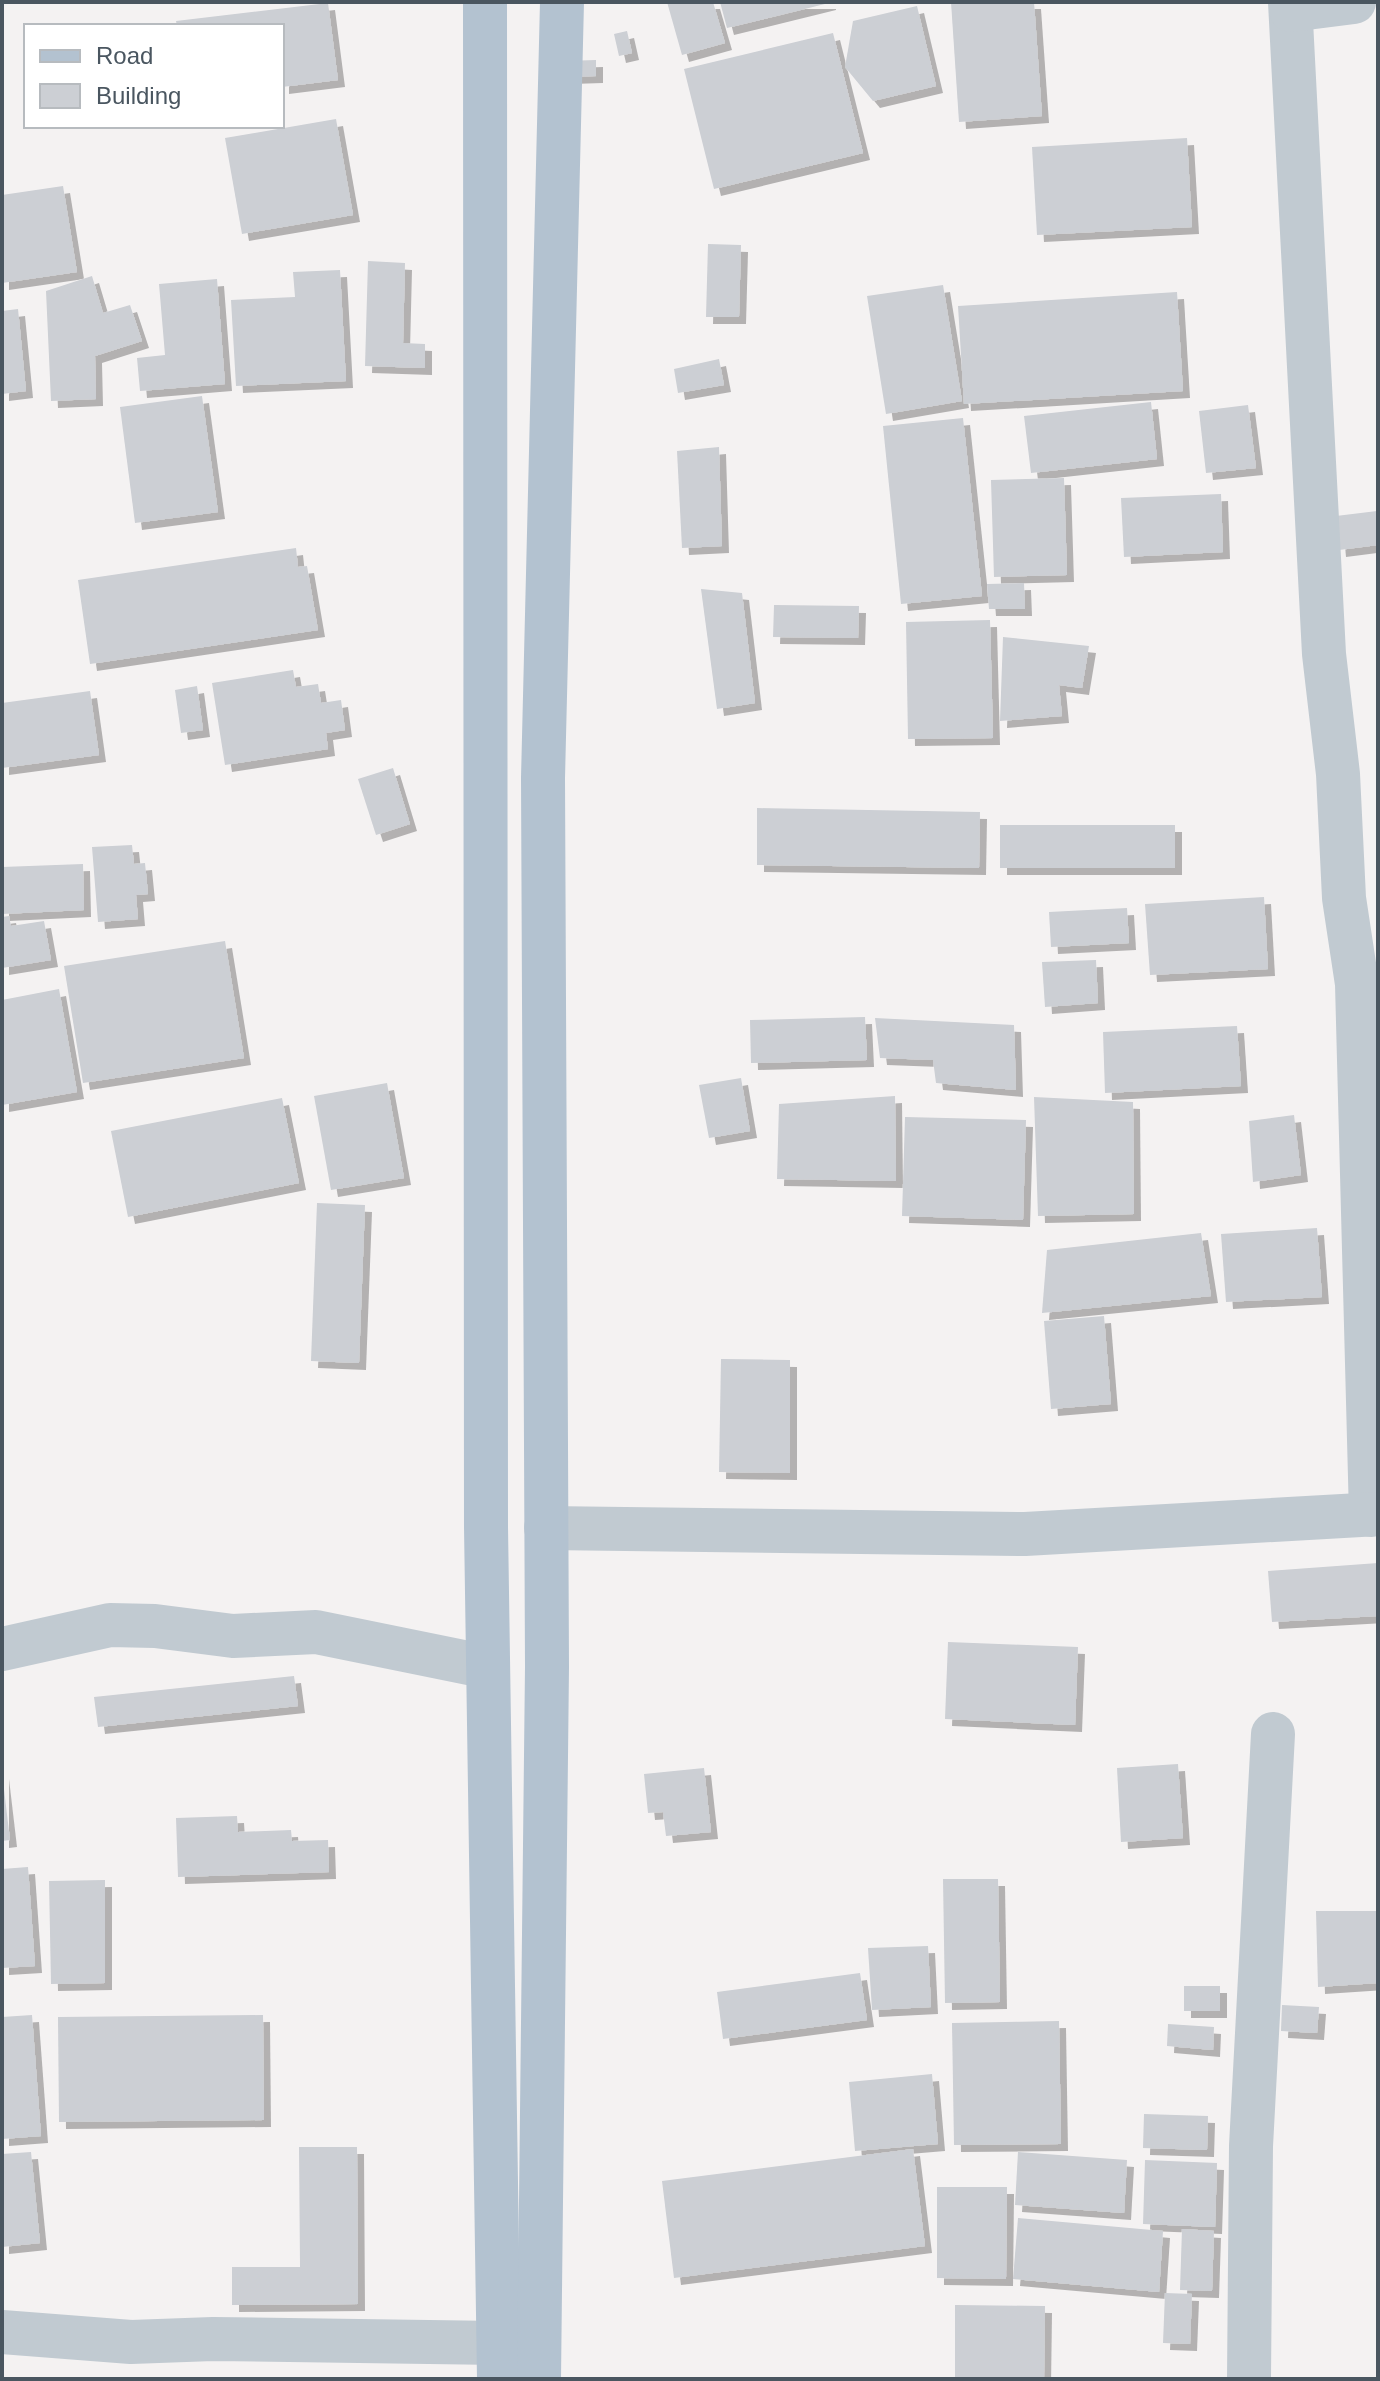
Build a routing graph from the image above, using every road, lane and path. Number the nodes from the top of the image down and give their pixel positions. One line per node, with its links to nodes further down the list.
1 (485, 2): 8 (main road)
2 (562, 2): 6 (main road)
3 (1354, 2): 4 (street)
4 (1290, 6): 5 (street)
5 (1374, 1514): 6 (street)
6 (546, 1528): 12 (main road)
7 (2, 1649): 8 (street)
8 (488, 1667): 11 (main road)
9 (1273, 1734): 13 (street)
10 (2, 2332): 11 (street)
11 (499, 2361)
12 (539, 2379)
13 (1249, 2379)

